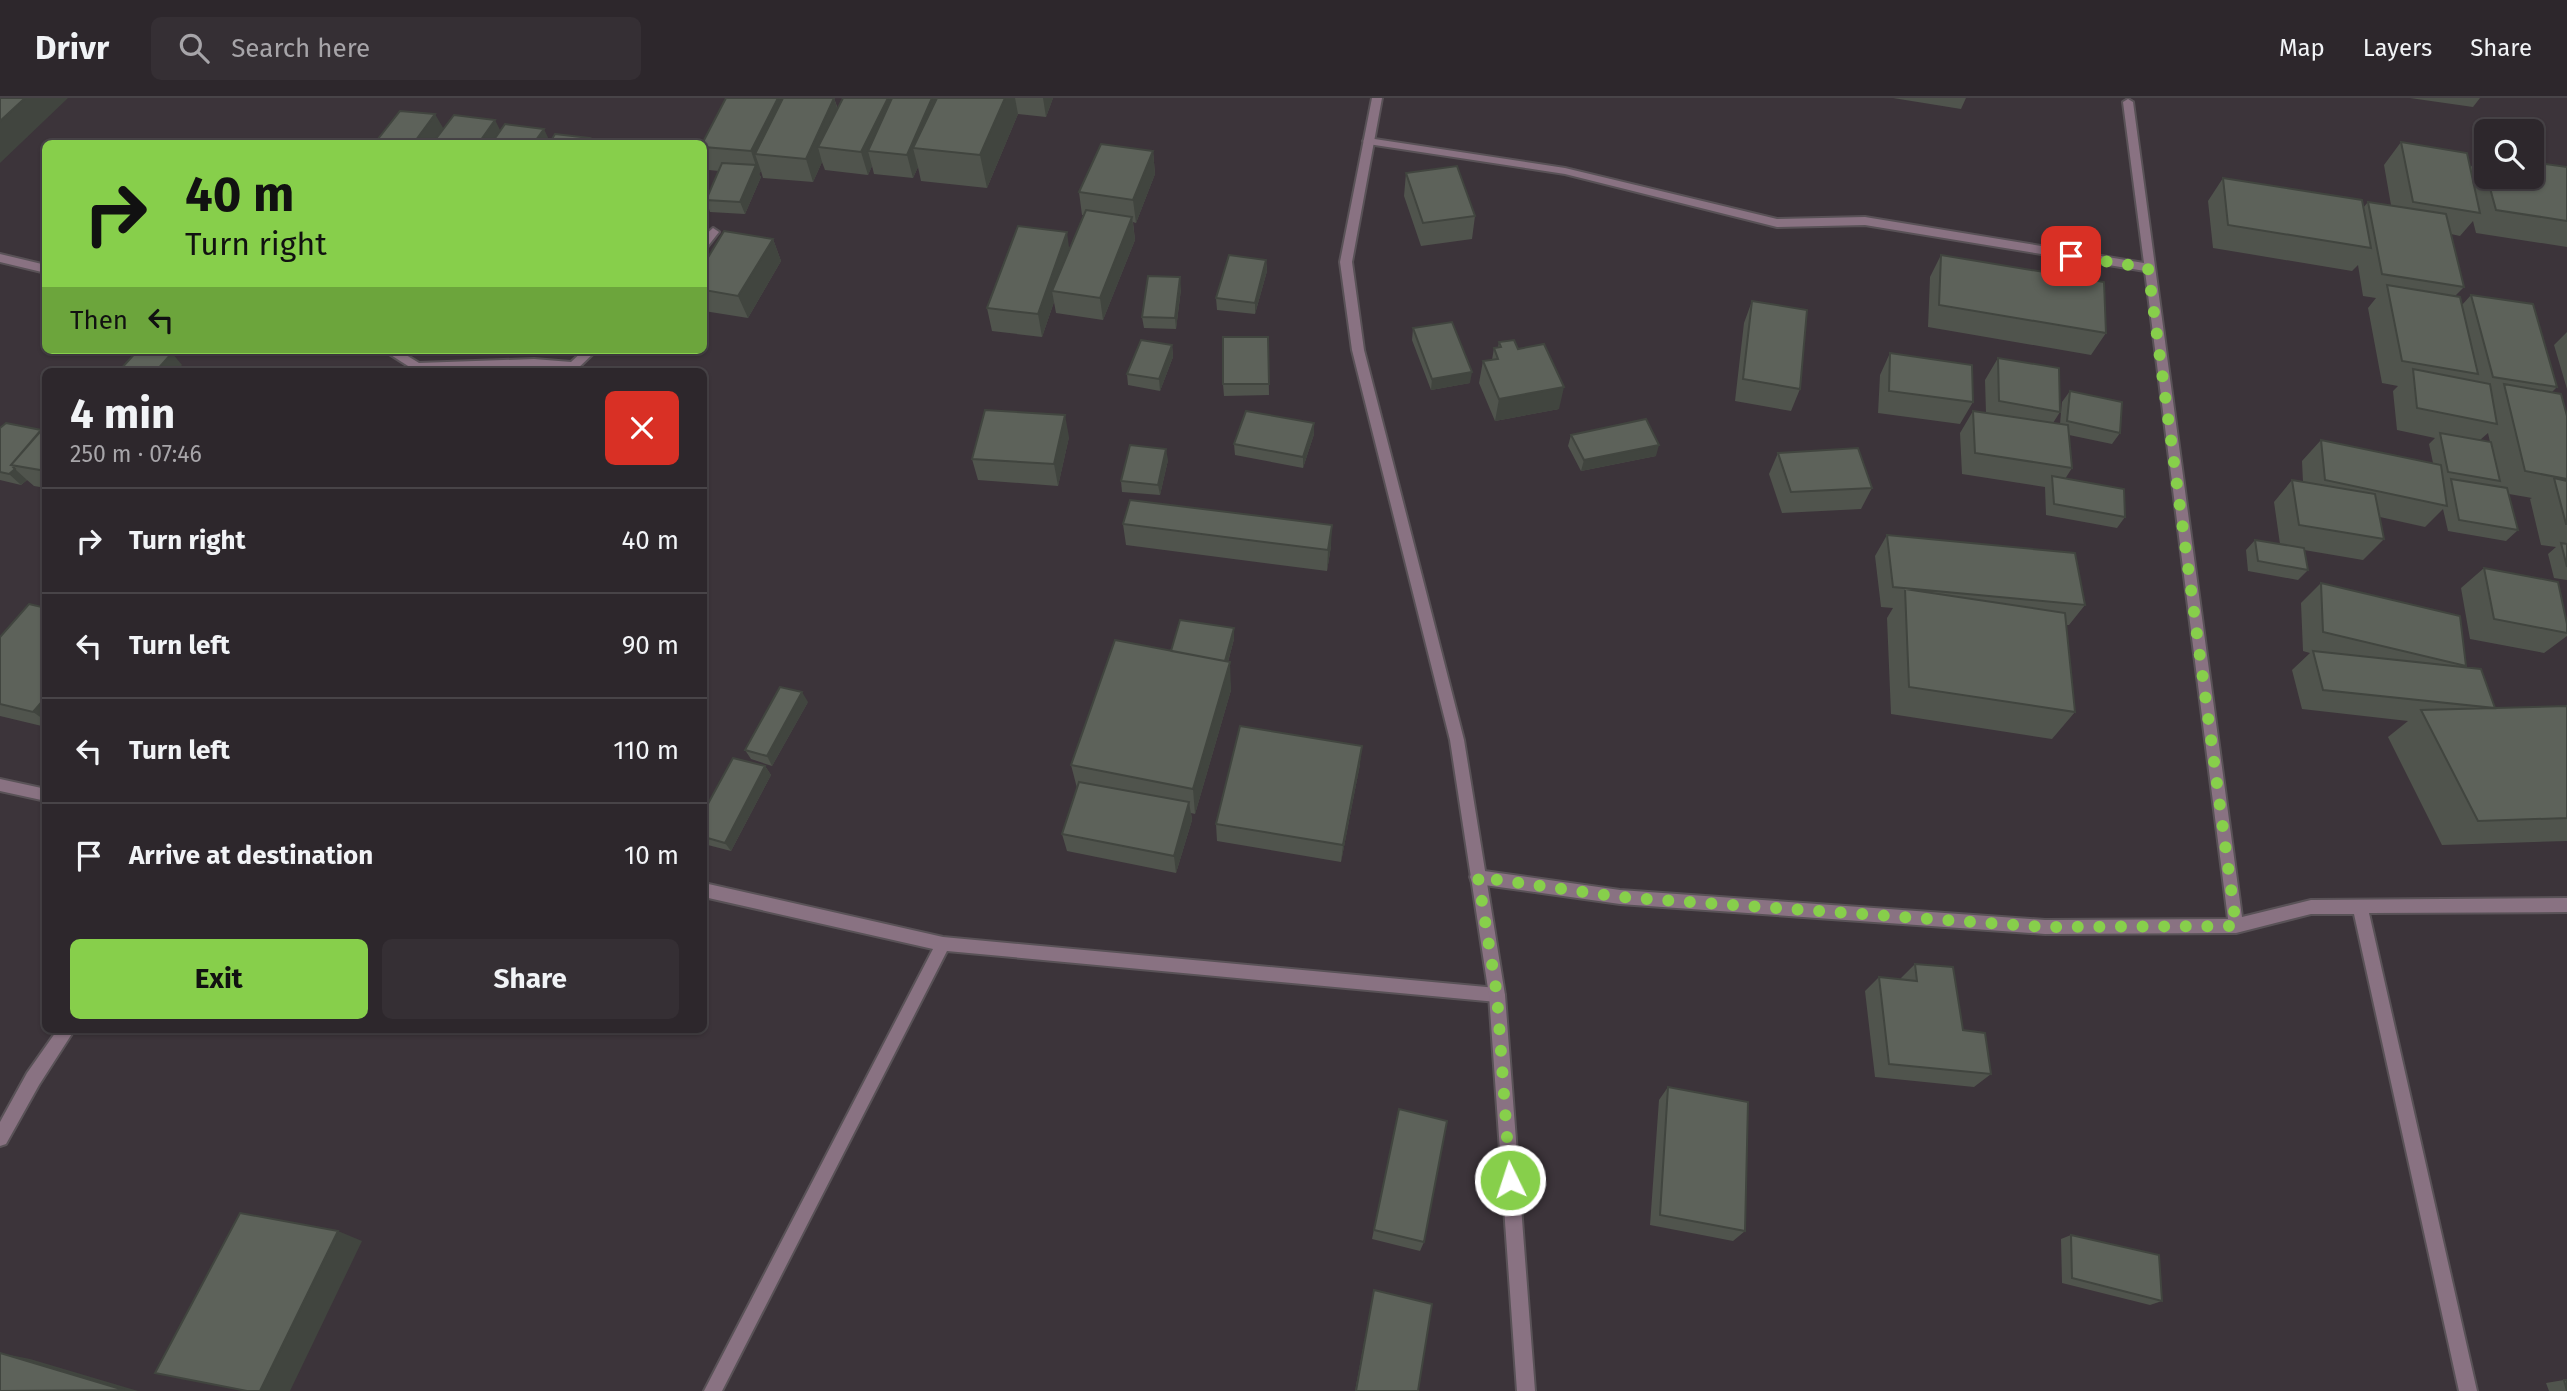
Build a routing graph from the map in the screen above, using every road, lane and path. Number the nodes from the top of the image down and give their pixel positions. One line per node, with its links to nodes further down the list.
1 (1377, 98): 3 (street)
2 (2128, 103): 8 (street)
3 (1368, 141): 8 (street); 15 (street)
4 (713, 232): 5 (street)
5 (707, 239)
6 (0, 258): 7 (street)
7 (42, 268)
8 (2148, 268): 19 (street)
9 (395, 354): 11 (street)
10 (587, 354): 12 (street)
11 (565, 368)
12 (572, 368)
13 (0, 785): 14 (street)
14 (42, 794)
15 (1478, 877): 19 (street); 21 (street)
16 (707, 891): 20 (street)
17 (2567, 905): 18 (street)
18 (2360, 907): 19 (street); 26 (street)
19 (2236, 926)
20 (943, 944): 21 (street); 24 (street)
21 (1497, 995): 25 (street)
22 (64, 1033): 23 (street)
23 (0, 1138)
24 (713, 1391)
25 (1526, 1391)
26 (2468, 1391)

